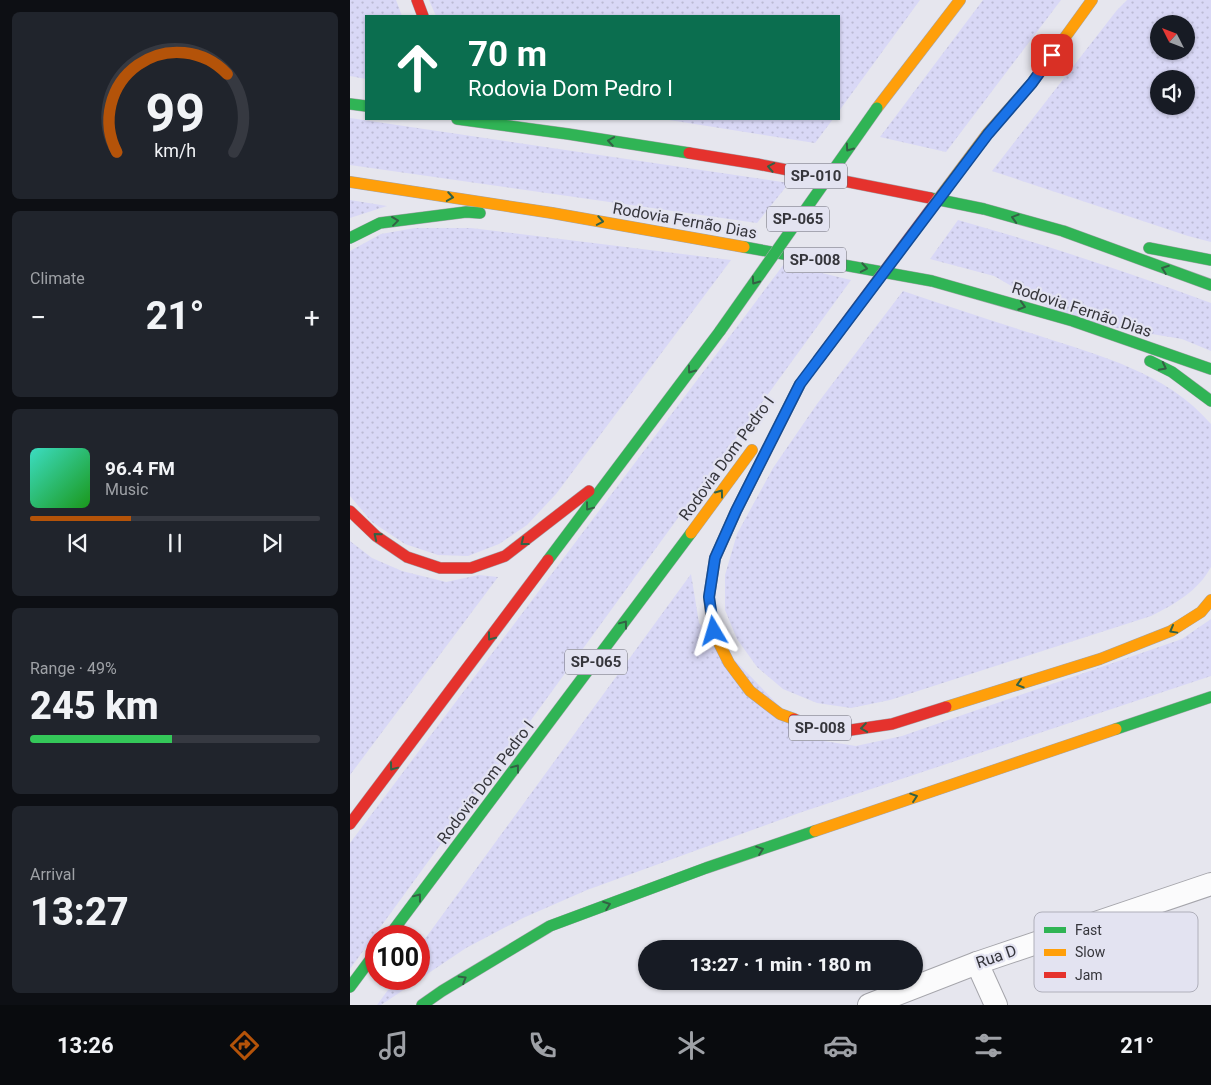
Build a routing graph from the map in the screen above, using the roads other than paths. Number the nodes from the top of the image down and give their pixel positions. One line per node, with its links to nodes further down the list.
1 (417, 0): 5 (highway)
2 (945, 0): 7 (highway)
3 (960, 0): 7 (highway, SP-065)
4 (1092, 0): 8 (highway, Rodovia Dom Pedro I / SP-008)
5 (423, 15)
6 (1091, 21): 8 (highway)
7 (904, 74): 24 (highway, SP-065, one-way to 24, bridge)
8 (1032, 83): 22 (highway, Rodovia Dom Pedro I / SP-008, bridge)
9 (350, 104): 10 (highway)
10 (365, 106)
11 (464, 120): 13 (highway, SP-010)
12 (540, 120): 13 (highway)
13 (568, 134): 16 (highway, SP-010, one-way to 13)
14 (350, 182): 15 (highway, Rodovia Fernão Dias / SP-008, one-way to 15)
15 (552, 213): 17 (highway, one-way to 15); 20 (highway, Rodovia Fernão Dias / SP-008, one-way to 20)
16 (1063, 231): 18 (highway); 19 (highway, SP-010, one-way to 16)
17 (350, 238)
18 (1211, 260)
19 (1211, 285)
20 (1073, 321): 21 (highway, Rodovia Fernão Dias); 23 (highway, SP-008, one-way to 23)
21 (1211, 369)
22 (800, 384): 26 (highway, SP-008, one-way to 22); 31 (highway, Rodovia Dom Pedro I / SP-065, one-way to 22)
23 (1211, 401)
24 (618, 468): 25 (highway, one-way to 25); 28 (highway, SP-065, one-way to 28)
25 (350, 511)
26 (1211, 600)
27 (1211, 697): 36 (highway, one-way to 27)
28 (350, 824)
29 (1211, 884): 30 (street, Rua D)
30 (1128, 912)
31 (396, 925)
32 (1034, 944): 33 (street, Rua D)
33 (977, 963): 37 (street, Rua D); 38 (street)
34 (365, 967): 35 (highway)
35 (350, 987)
36 (422, 1005)
37 (868, 1005)
38 (996, 1005)

